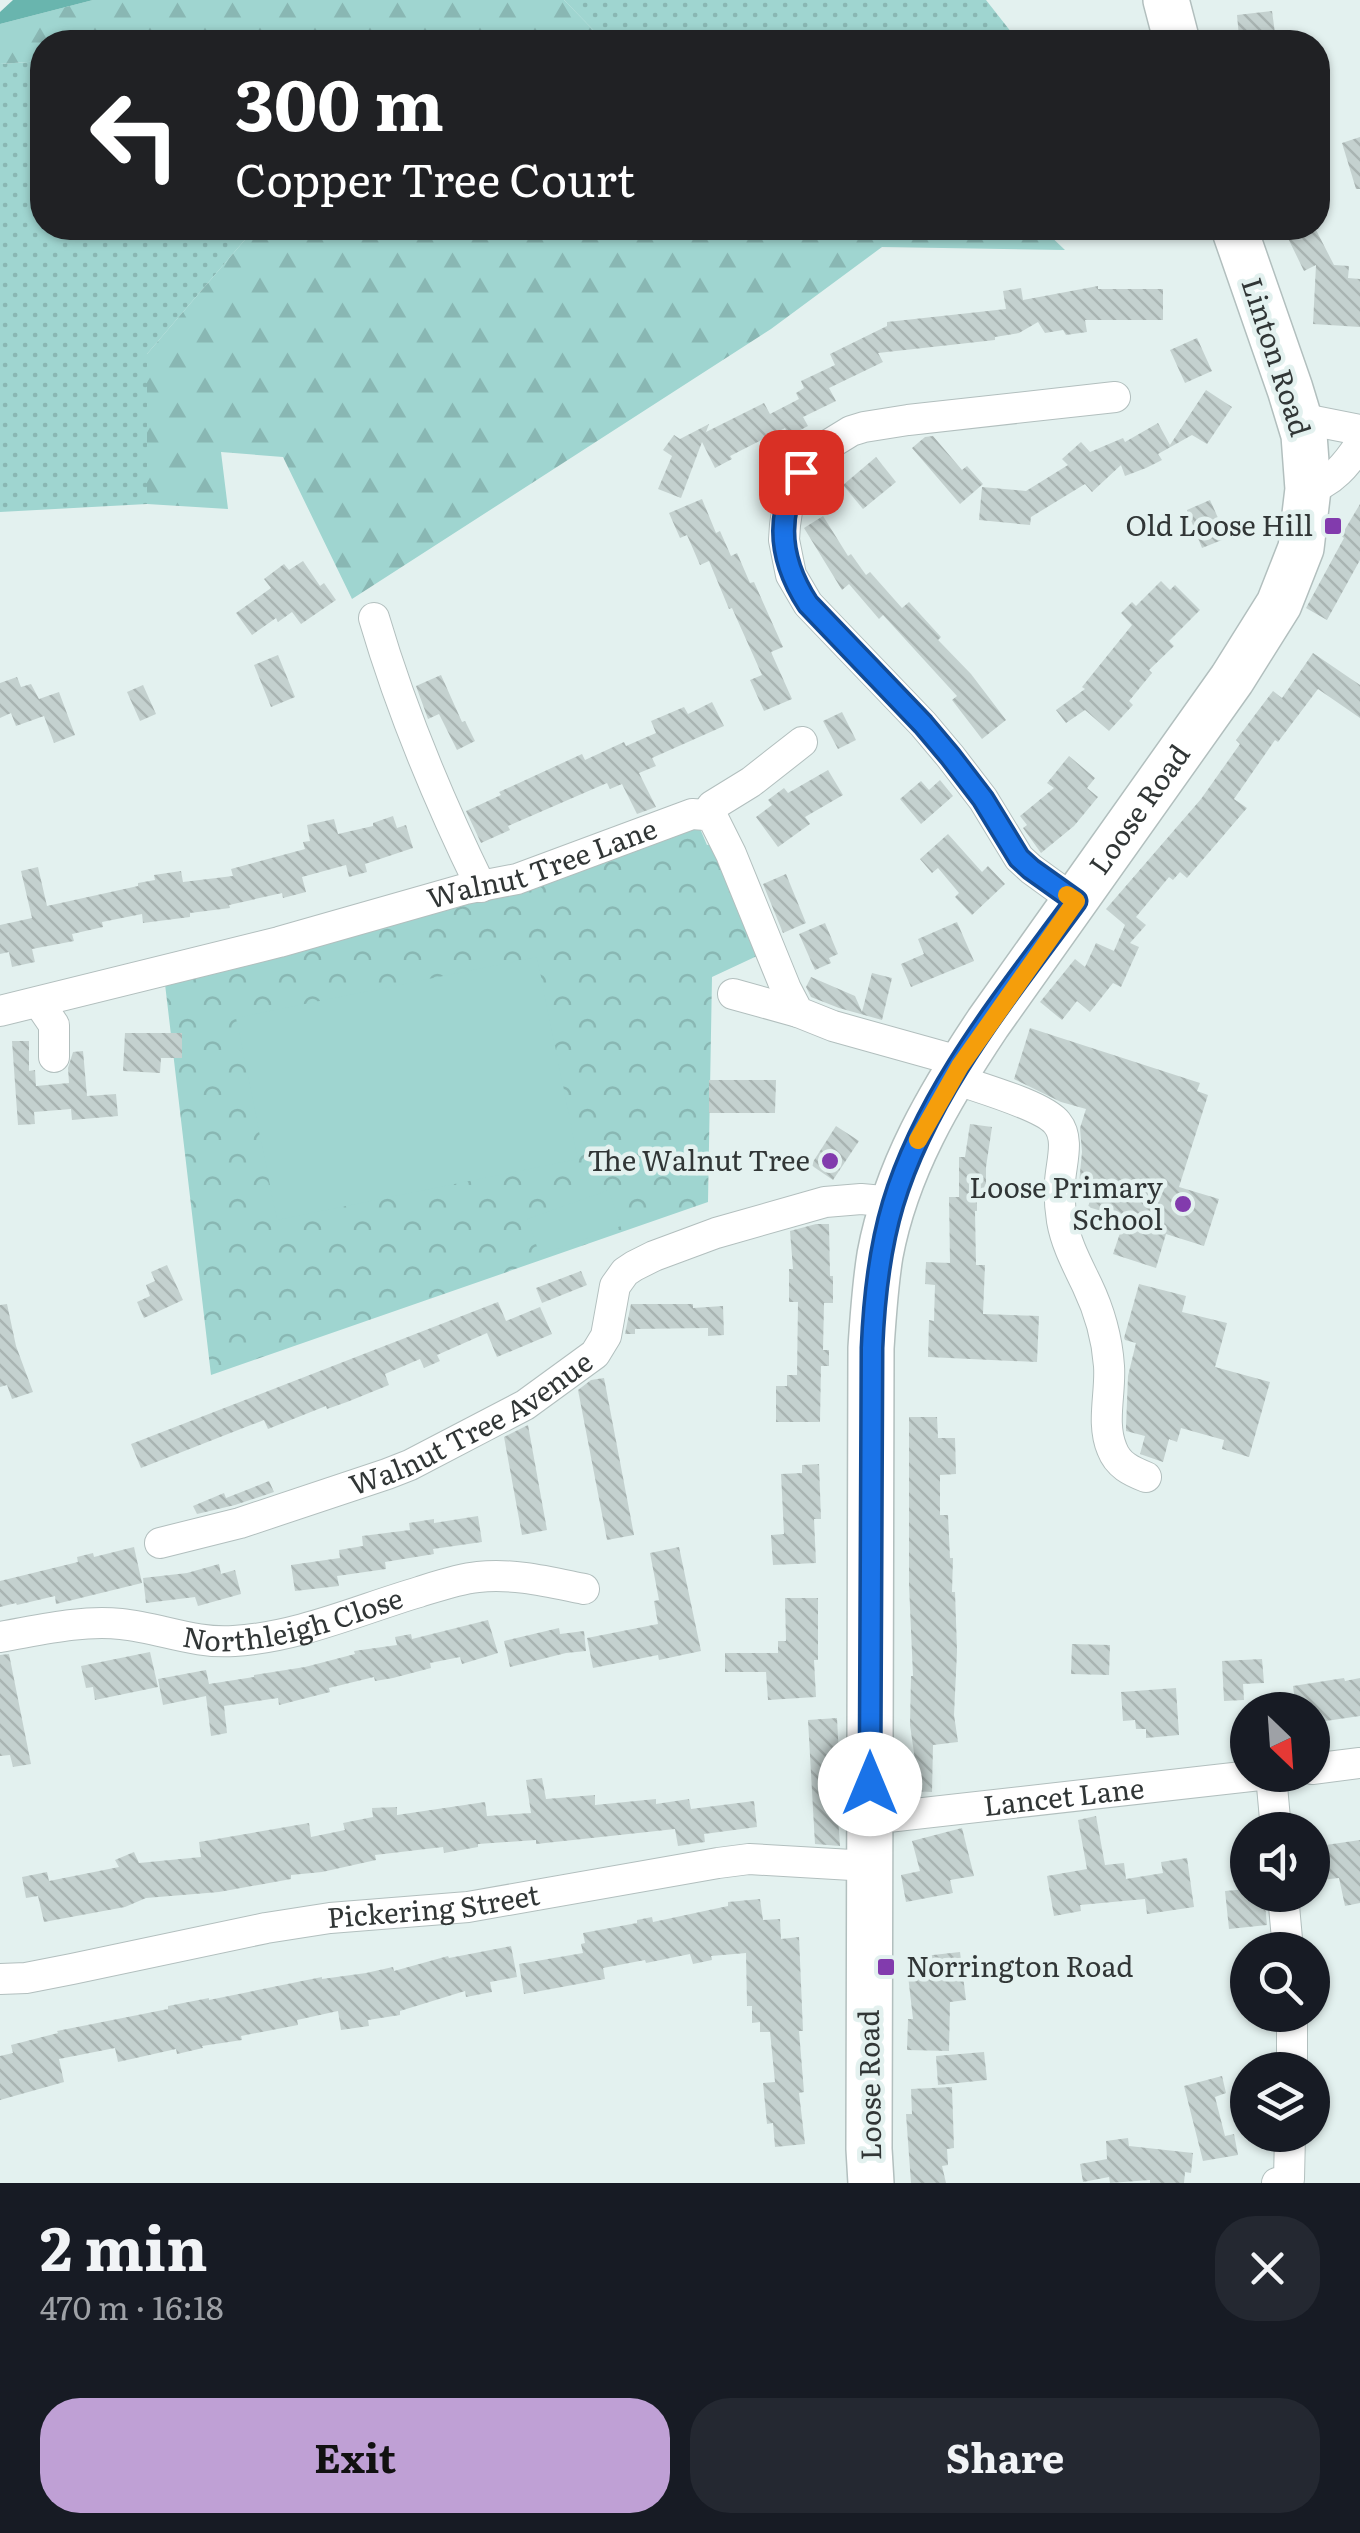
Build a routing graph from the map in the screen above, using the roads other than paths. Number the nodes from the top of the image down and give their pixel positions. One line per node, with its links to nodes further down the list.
1 (1166, 0): 2 (highway)
2 (1173, 30)
3 (1238, 240): 5 (highway, Linton Road)
4 (1115, 397): 13 (street)
5 (1299, 418): 6 (street); 8 (highway, Linton Road)
6 (1360, 430)
7 (1360, 444): 8 (street)
8 (1308, 489): 13 (highway, Loose Road)
9 (374, 618): 12 (street)
10 (802, 742): 11 (street)
11 (706, 815): 12 (street, Walnut Tree Lane); 17 (street)
12 (482, 887): 15 (street, Walnut Tree Lane)
13 (1076, 901): 19 (highway, Loose Road)
14 (733, 994): 17 (street)
15 (39, 1003): 16 (street, Walnut Tree Lane); 18 (street)
16 (0, 1011)
17 (798, 1012): 19 (street)
18 (54, 1056)
19 (956, 1072): 20 (highway, Loose Road); 21 (street)
20 (894, 1202): 22 (street, Walnut Tree Avenue); 28 (highway, Loose Road)
21 (1146, 1478)
22 (160, 1543)
23 (584, 1589): 24 (street, Northleigh Close)
24 (0, 1637)
25 (1360, 1763): 26 (street)
26 (1330, 1767)
27 (1230, 1778): 28 (street, Lancet Lane)
28 (870, 1819): 29 (highway, Loose Road)
29 (869, 1866): 30 (street, Pickering Street); 32 (highway, Loose Road)
30 (0, 1979)
31 (1290, 2152): 33 (street)
32 (871, 2183)
33 (1277, 2183)

